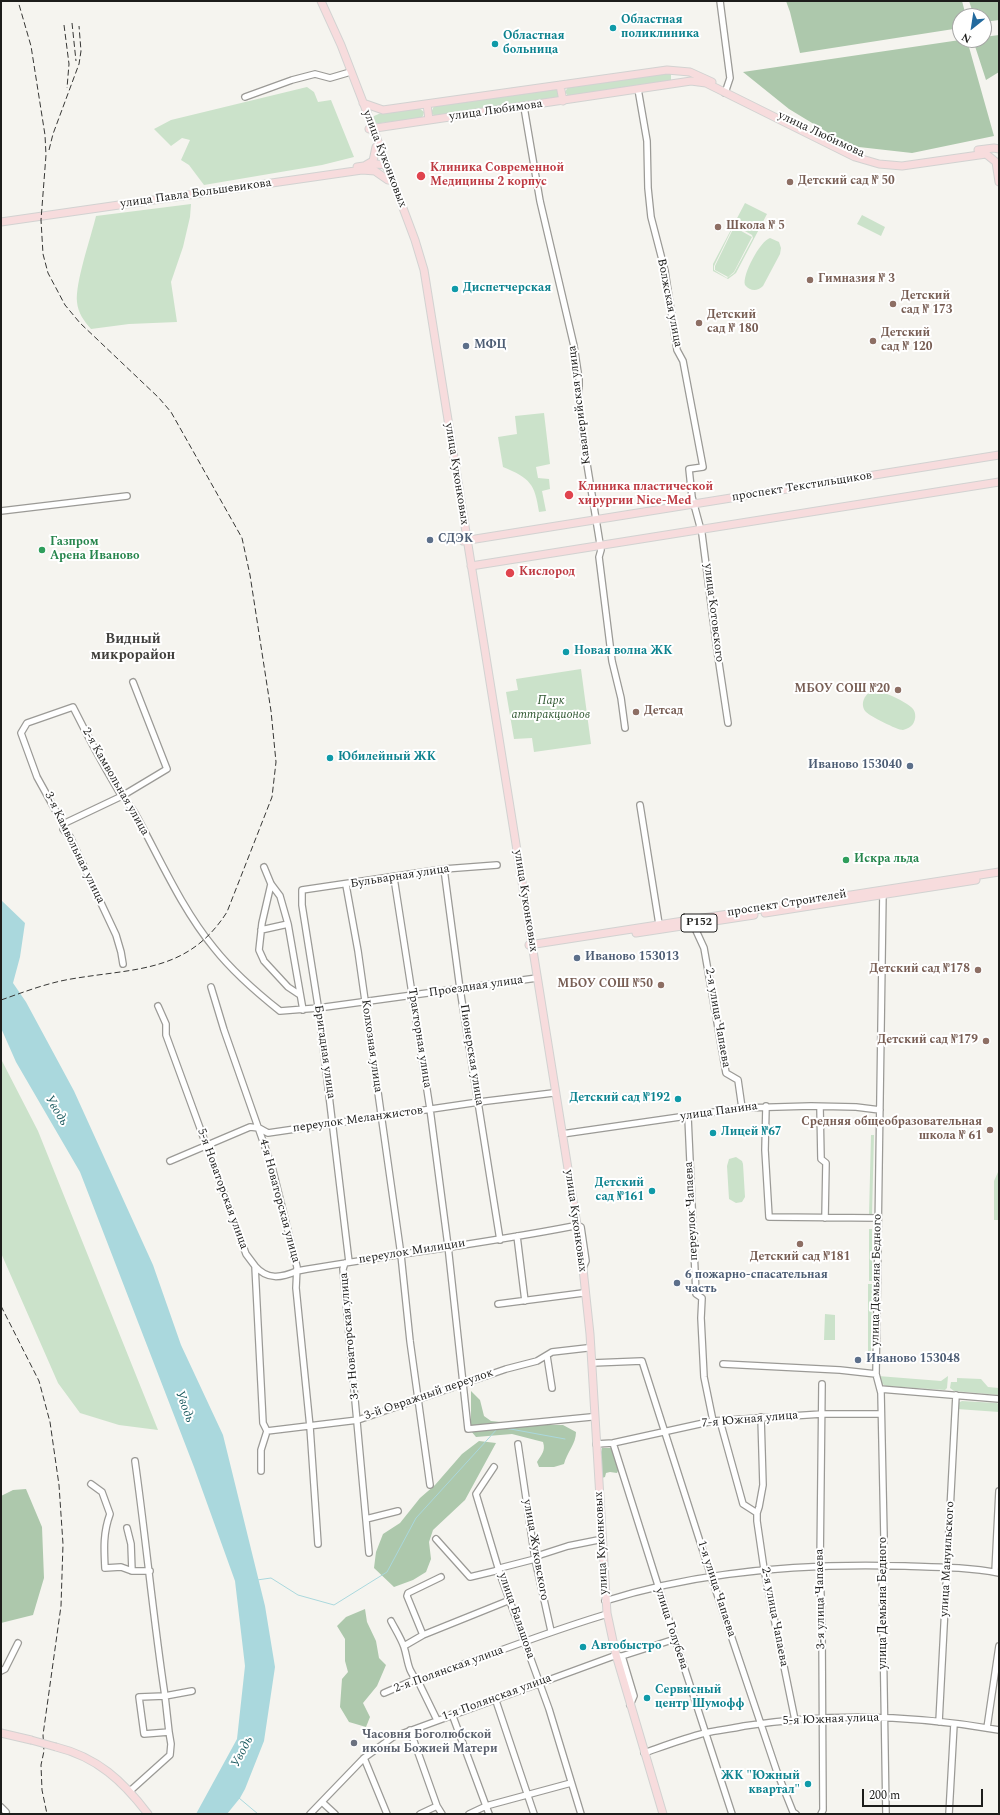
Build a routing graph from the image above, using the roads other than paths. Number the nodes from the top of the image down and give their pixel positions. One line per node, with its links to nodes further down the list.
1 (320, 1): 4 (main road, улица Куконковых); 11 (main road, улица Куконковых)
2 (720, 1): 8 (street)
3 (674, 70): 5 (main road); 6 (main road, улица Любимова); 8 (main road, улица Любимова)
4 (347, 73): 9 (street); 16 (main road, улица Куконковых)
5 (677, 83): 7 (main road, улица Любимова); 8 (main road, улица Любимова)
6 (560, 84): 10 (main road); 12 (main road, улица Любимова)
7 (638, 89): 10 (main road, улица Любимова); 28 (street, Волжская улица)
8 (725, 91): 18 (main road, улица Любимова); 22 (main road, улица Любимова)
9 (245, 97)
10 (563, 101): 13 (main road, улица Любимова)
11 (363, 103): 12 (main road, улица Любимова); 16 (main road, улица Куконковых)
12 (427, 104): 14 (main road)
13 (524, 106): 14 (main road, улица Любимова); 30 (street, Кавалерийская улица)
14 (429, 120): 15 (main road, улица Любимова)
15 (384, 126): 16 (main road, улица Любимова); 17 (main road)
16 (371, 128): 17 (main road, улица Куконковых)
17 (378, 147): 19 (main road, улица Куконковых); 20 (main road)
18 (999, 149)
19 (384, 166): 20 (main road); 21 (main road, улица Куконковых); 32 (main road, улица Куконковых)
20 (363, 168): 21 (main road, улица Павла Большевикова); 23 (main road, улица Павла Большевикова); 24 (main road, улица Павла Большевикова)
21 (388, 180): 32 (main road, улица Куконковых)
22 (999, 182)
23 (1, 217)
24 (1, 222)
25 (999, 455): 28 (main road, проспект Текстильщиков)
26 (999, 482): 31 (main road)
27 (127, 496): 29 (street)
28 (694, 504): 30 (main road, проспект Текстильщиков); 31 (street, улица Котовского)
29 (1, 511)
30 (597, 519): 32 (main road, проспект Текстильщиков); 33 (street, Кавалерийская улица)
31 (700, 529): 33 (main road); 37 (street, улица Котовского)
32 (464, 541): 34 (main road, улица Куконковых)
33 (600, 545): 35 (main road); 38 (street, Кавалерийская улица)
34 (466, 551): 35 (main road, улица Куконковых); 42 (main road, улица Куконковых)
35 (470, 563): 42 (main road, улица Куконковых)
36 (133, 682): 40 (street)
37 (728, 723)
38 (625, 728)
39 (21, 733): 40 (street, 2-я Камвольная улица); 43 (street, 3-я Камвольная улица)
40 (122, 796): 43 (street); 59 (street, 2-я Камвольная улица)
41 (640, 805): 57 (street)
42 (509, 812): 60 (main road, улица Куконковых)
43 (63, 824): 61 (street, 3-я Камвольная улица)
44 (497, 865): 46 (street, Бульварная улица)
45 (264, 867): 51 (street)
46 (444, 869): 50 (street, Бульварная улица); 64 (street, Пионерская улица)
47 (999, 872): 49 (main road, проспект Строителей / Р152)
48 (999, 876): 49 (main road, проспект Строителей / Р152)
49 (983, 877): 54 (main road, проспект Строителей / Р152)
50 (394, 878): 52 (street, Бульварная улица); 66 (street, Тракторная улица)
51 (271, 884): 56 (street); 58 (street)
52 (346, 885): 53 (street, Бульварная улица); 67 (street, Колхозная улица)
53 (302, 890): 69 (street, Бригадная улица)
54 (883, 892): 55 (main road, проспект Строителей / Р152); 77 (street, улица Демьяна Бедного)
55 (693, 921): 57 (main road, проспект Строителей / Р152); 75 (street, 2-я улица Чапаева)
56 (288, 924): 58 (street); 65 (street)
57 (659, 926): 60 (main road, проспект Строителей / Р152)
58 (261, 930): 65 (street)
59 (207, 938): 70 (street, Проездная улица)
60 (531, 947): 62 (main road, улица Куконковых)
61 (123, 964)
62 (536, 978): 64 (street, Проездная улица); 71 (main road, улица Куконковых); 82 (main road, улица Куконковых)
63 (210, 987): 81 (street, 4-я Новаторская улица)
64 (460, 989): 66 (street, Проездная улица); 72 (street, Пионерская улица)
65 (300, 995): 70 (street)
66 (413, 996): 67 (street, Проездная улица); 76 (street, Тракторная улица)
67 (364, 1002): 69 (street, Проездная улица); 78 (street, Колхозная улица)
68 (158, 1006): 83 (street, 5-я Новаторская улица)
69 (318, 1008): 70 (street, Проездная улица); 80 (street, Бригадная улица)
70 (303, 1010)
71 (553, 1093): 72 (street, переулок Меланжистов); 82 (main road, улица Куконковых)
72 (479, 1102): 76 (street, переулок Меланжистов); 89 (street, Пионерская улица)
73 (766, 1106): 74 (street, улица Панина); 75 (street, улица Панина); 85 (street)
74 (820, 1107): 77 (street, улица Панина); 85 (street)
75 (742, 1108): 79 (street, улица Панина)
76 (430, 1109): 78 (street, переулок Меланжистов); 90 (street, Тракторная улица)
77 (880, 1110): 86 (street, улица Демьяна Бедного)
78 (381, 1116): 80 (street, переулок Меланжистов); 91 (street, Колхозная улица)
79 (688, 1117): 82 (street, улица Панина); 116 (street, переулок Чапаева)
80 (333, 1123): 81 (street, переулок Меланжистов); 92 (street, Бригадная улица)
81 (258, 1128): 83 (street, переулок Меланжистов); 94 (street, 4-я Новаторская улица)
82 (560, 1134): 87 (main road, улица Куконковых)
83 (206, 1146): 84 (street, переулок Меланжистов); 93 (street, 5-я Новаторская улица)
84 (170, 1161)
85 (825, 1218): 86 (street)
86 (878, 1218): 102 (street, улица Демьяна Бедного)
87 (575, 1226): 88 (street, переулок Милиции); 95 (main road, улица Куконковых); 100 (main road, улица Куконковых)
88 (517, 1236): 89 (street, переулок Милиции); 96 (street)
89 (500, 1240): 90 (street, переулок Милиции)
90 (448, 1246): 91 (street, переулок Милиции); 103 (street, Тракторная улица)
91 (401, 1255): 92 (street, переулок Милиции); 109 (street, Колхозная улица)
92 (347, 1262): 94 (street, переулок Милиции); 115 (street, 3-я Новаторская улица)
93 (255, 1266): 94 (street, переулок Милиции); 119 (street, 5-я Новаторская улица)
94 (297, 1271): 118 (street, 4-я Новаторская улица)
95 (583, 1293): 96 (street); 98 (main road, улица Куконковых)
96 (525, 1301): 97 (street)
97 (498, 1304)
98 (588, 1348): 99 (street, 3-й Овражный переулок); 113 (main road, улица Куконковых)
99 (547, 1356): 103 (street, 3-й Овражный переулок); 105 (street)
100 (592, 1363): 120 (street, 1-я улица Чапаева); 123 (main road, улица Куконковых)
101 (723, 1364): 102 (street)
102 (876, 1374): 106 (street, улица Демьяна Бедного)
103 (462, 1384): 109 (street, 3-й Овражный переулок); 113 (street, Тракторная улица)
104 (822, 1384): 111 (street, 3-я улица Чапаева)
105 (552, 1388)
106 (880, 1391): 107 (street); 112 (street, улица Демьяна Бедного)
107 (956, 1397): 108 (street); 110 (street); 142 (street, улица Мануильского)
108 (999, 1399)
109 (419, 1400): 115 (street, 3-й Овражный переулок); 128 (street, Колхозная улица)
110 (999, 1402)
111 (822, 1414): 112 (street, 7-я Южная улица); 114 (street, 7-я Южная улица); 140 (street, 3-я улица Чапаева)
112 (881, 1414): 139 (street, улица Демьяна Бедного)
113 (592, 1417): 135 (main road, улица Куконковых)
114 (761, 1417): 117 (street, 7-я Южная улица); 131 (street, 2-я улица Чапаева)
115 (358, 1420): 118 (street, 3-й Овражный переулок); 132 (street, 3-я Новаторская улица)
116 (713, 1421): 117 (street, 7-я Южная улица); 120 (street, 7-я Южная улица)
117 (720, 1421): 131 (street)
118 (310, 1427): 119 (street, 3-й Овражный переулок); 136 (street, 4-я Новаторская улица)
119 (267, 1431): 126 (street)
120 (665, 1431): 121 (street, 7-я Южная улица); 147 (street, 1-я улица Чапаева)
121 (613, 1443): 123 (street, 7-я Южная улица); 149 (street, улица Голубева)
122 (518, 1444): 138 (street, улица Жуковского)
123 (596, 1444): 151 (main road, улица Куконковых)
124 (135, 1460): 145 (street)
125 (494, 1467): 141 (street, улица Балашова)
126 (261, 1471)
127 (91, 1484): 144 (street)
128 (430, 1485)
129 (999, 1491): 146 (street)
130 (398, 1511): 132 (street)
131 (757, 1513): 143 (street, 2-я улица Чапаева)
132 (366, 1519): 137 (street, 3-я Новаторская улица)
133 (127, 1528): 144 (street)
134 (436, 1539): 141 (street)
135 (598, 1540): 138 (street); 152 (main road, улица Куконковых)
136 (318, 1544)
137 (369, 1553)
138 (535, 1560): 141 (street); 154 (street, улица Жуковского)
139 (882, 1565): 140 (street); 142 (street); 171 (street, улица Демьяна Бедного)
140 (820, 1566): 143 (street); 170 (street, 3-я улица Чапаева)
141 (500, 1568): 150 (street, улица Балашова)
142 (948, 1568): 146 (street); 174 (street, улица Мануильского)
143 (764, 1569): 147 (street); 173 (street, 2-я улица Чапаева)
144 (132, 1571): 145 (street)
145 (150, 1571): 167 (street)
146 (997, 1573)
147 (711, 1576): 149 (street); 175 (street, 1-я улица Чапаева)
148 (441, 1577): 155 (street)
149 (658, 1588): 151 (street); 156 (street, улица Голубева)
150 (510, 1600): 155 (street); 157 (street, улица Балашова)
151 (606, 1601): 161 (main road, улица Куконковых)
152 (604, 1615): 154 (street, 2-я Полянская улица); 161 (main road, улица Куконковых)
153 (391, 1621): 159 (street)
154 (551, 1631): 157 (street, 2-я Полянская улица)
155 (423, 1635): 159 (street)
156 (674, 1639): 161 (street, 1-я Полянская улица); 182 (street, улица Голубева)
157 (525, 1642): 163 (street, 2-я Полянская улица); 164 (street, улица Балашова)
158 (18, 1643): 162 (street)
159 (404, 1646): 163 (street)
160 (999, 1646): 177 (street)
161 (617, 1655): 164 (street, 1-я Полянская улица); 183 (main road, улица Куконковых); 183 (main road, улица Куконковых)
162 (1, 1671)
163 (418, 1681): 166 (street, 2-я Полянская улица); 172 (street)
164 (539, 1682): 168 (street, 1-я Полянская улица); 185 (street, улица Балашова)
165 (192, 1691): 167 (street)
166 (384, 1693)
167 (165, 1696): 180 (street); 180 (street)
168 (495, 1698): 169 (street, 1-я Полянская улица); 187 (street)
169 (452, 1714): 172 (street, 1-я Полянская улица); 190 (street)
170 (823, 1718): 171 (street, 5-я Южная улица); 173 (street, 5-я Южная улица); 206 (street, 3-я улица Чапаева)
171 (885, 1718): 174 (street, 5-я Южная улица); 207 (street, улица Демьяна Бедного)
172 (437, 1720): 178 (street, 1-я Полянская улица)
173 (795, 1720): 175 (street, 5-я Южная улица)
174 (939, 1722): 176 (street, 5-я Южная улица)
175 (761, 1724): 182 (street, 5-я Южная улица); 205 (street, 1-я улица Чапаева)
176 (954, 1724): 177 (street, 5-я Южная улица); 208 (street)
177 (987, 1728): 179 (street, 5-я Южная улица)
178 (410, 1730): 184 (street, 1-я Полянская улица); 189 (street)
179 (999, 1730)
180 (169, 1732): 186 (street)
181 (1, 1733): 186 (main road, bridge)
182 (705, 1733): 183 (street, 5-я Южная улица); 204 (street, улица Голубева)
183 (643, 1754): 203 (main road, улица Куконковых)
184 (364, 1758): 188 (street, 1-я Полянская улица); 196 (street)
185 (571, 1783): 187 (street); 202 (street, улица Балашова)
186 (130, 1791): 193 (main road)
187 (527, 1795): 190 (street); 201 (street)
188 (322, 1802): 194 (street, 1-я Полянская улица); 195 (street)
189 (437, 1806): 197 (street); 198 (street)
190 (486, 1806): 199 (street); 200 (street)
191 (1, 1808): 192 (street)
192 (6, 1812)
193 (148, 1814)
194 (310, 1814)
195 (335, 1814)
196 (387, 1814)
197 (420, 1814)
198 (442, 1814)
199 (469, 1814)
200 (489, 1814)
201 (534, 1814)
202 (581, 1814)
203 (662, 1814)
204 (732, 1814)
205 (796, 1814)
206 (821, 1814)
207 (886, 1814)
208 (949, 1814)

